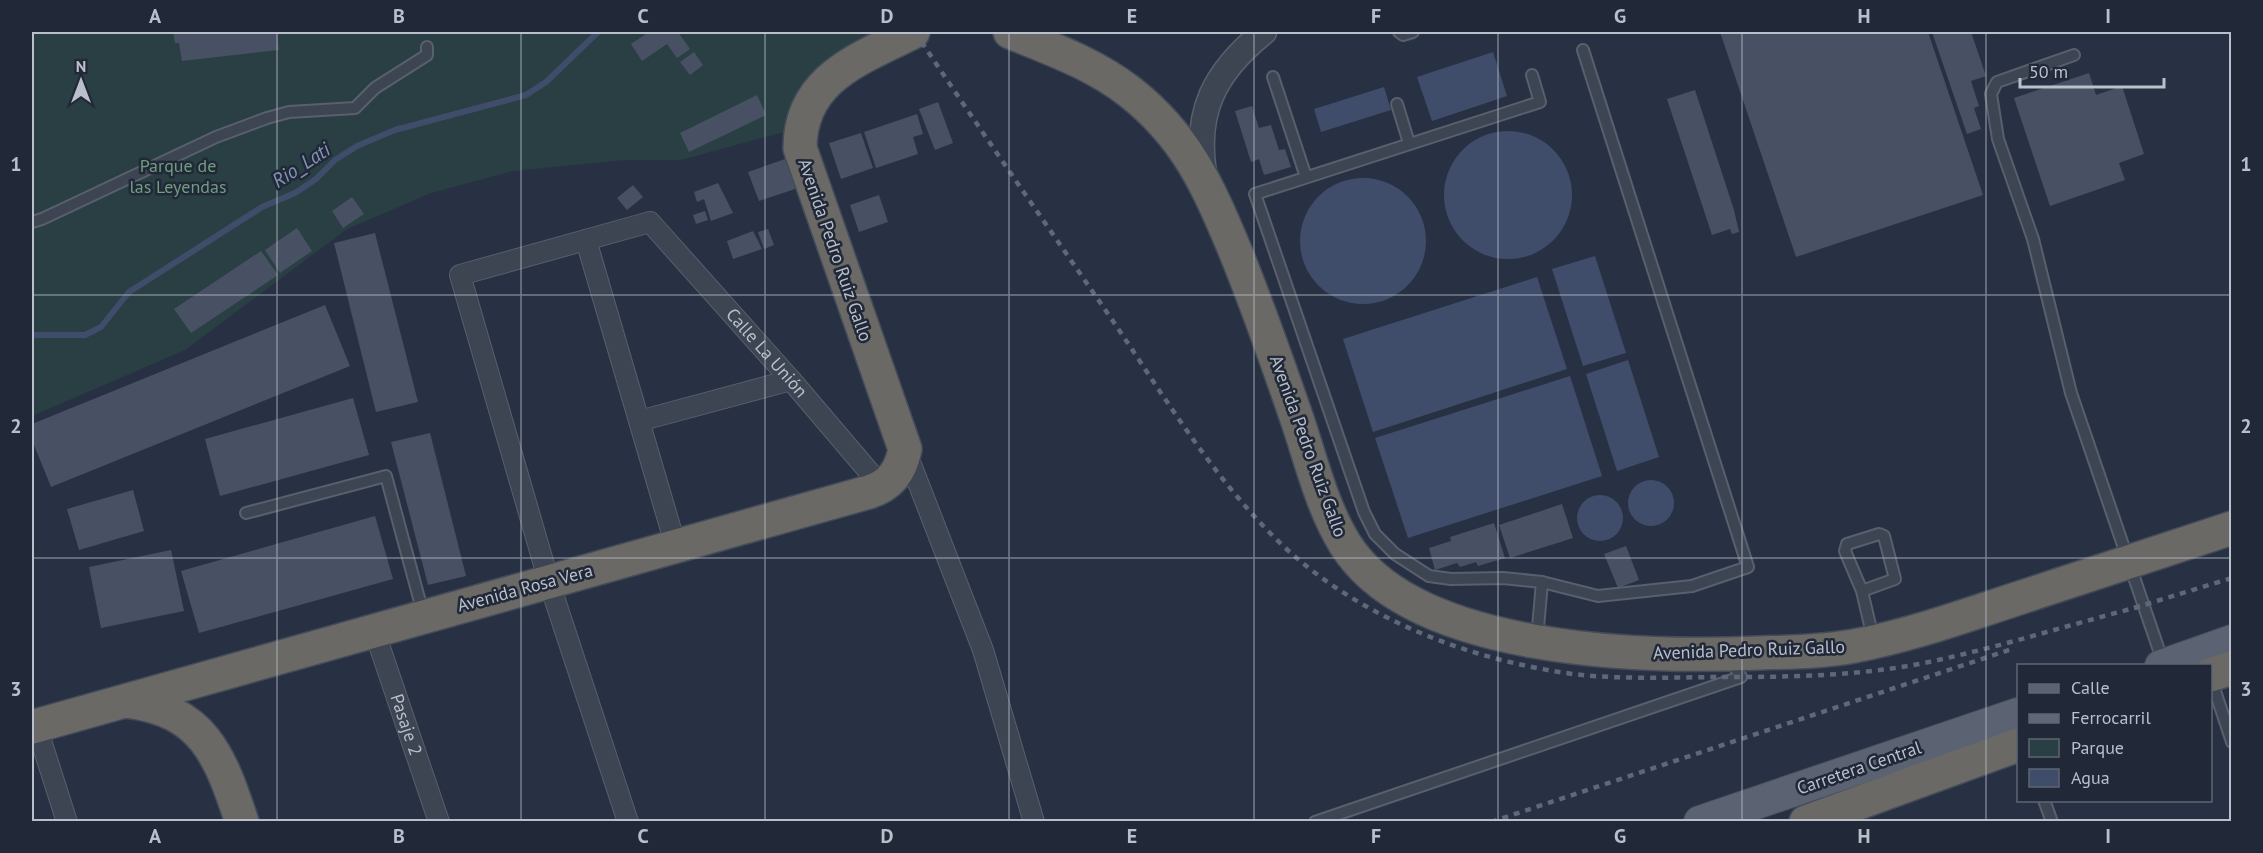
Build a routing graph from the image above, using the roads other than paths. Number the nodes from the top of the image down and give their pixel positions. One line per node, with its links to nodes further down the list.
1 (913, 32): 19 (highway, Avenida Pedro Ruiz Gallo)
2 (1010, 32): 14 (highway, Avenida Pedro Ruiz Gallo)
3 (1264, 32): 14 (street)
4 (1399, 32): 5 (lane)
5 (1413, 32)
6 (427, 46): 15 (lane)
7 (1583, 50): 26 (lane)
8 (2074, 55): 24 (lane)
9 (1532, 75): 12 (lane)
10 (1273, 77): 13 (lane)
11 (1397, 104): 12 (lane)
12 (1409, 143): 13 (lane)
13 (1306, 177): 26 (lane)
14 (1205, 180): 30 (highway, Avenida Pedro Ruiz Gallo)
15 (32, 222)
16 (586, 240): 17 (street, Calle La Unión); 18 (street); 25 (street)
17 (791, 380): 18 (street); 20 (street, Calle La Unión)
18 (639, 421): 23 (street)
19 (905, 449): 20 (highway); 49 (street)
20 (882, 487): 23 (highway, Avenida Rosa Vera)
21 (246, 513): 28 (lane)
22 (2232, 528): 24 (highway, Avenida Pedro Ruiz Gallo)
23 (676, 547): 25 (highway, Avenida Rosa Vera)
24 (2127, 563): 32 (highway, Avenida Pedro Ruiz Gallo); 34 (lane)
25 (549, 582): 28 (highway, Avenida Rosa Vera); 48 (street)
26 (1542, 582): 30 (lane)
27 (1862, 591): 27 (lane); 32 (lane)
28 (424, 616): 29 (highway, Avenida Rosa Vera)
29 (374, 630): 39 (highway, Avenida Rosa Vera); 47 (street, Pasaje 2)
30 (1536, 641): 33 (highway, Avenida Pedro Ruiz Gallo)
31 (2232, 641): 35 (main road)
32 (1874, 642): 33 (highway, Avenida Pedro Ruiz Gallo)
33 (1728, 654): 50 (lane)
34 (2162, 664)
35 (2165, 664)
36 (2232, 668): 37 (highway)
37 (2212, 677)
38 (2212, 680): 42 (lane)
39 (123, 700): 41 (highway, Avenida Rosa Vera); 46 (highway)
40 (2017, 715): 51 (main road, Carretera Central)
41 (34, 726): 45 (street)
42 (2232, 742)
43 (2017, 746): 52 (highway, Carretera Central)
44 (2044, 802): 53 (lane)
45 (67, 822)
46 (242, 822)
47 (439, 822)
48 (628, 822)
49 (1034, 822)
50 (1315, 822)
51 (1700, 822)
52 (1806, 822)
53 (2052, 822)

